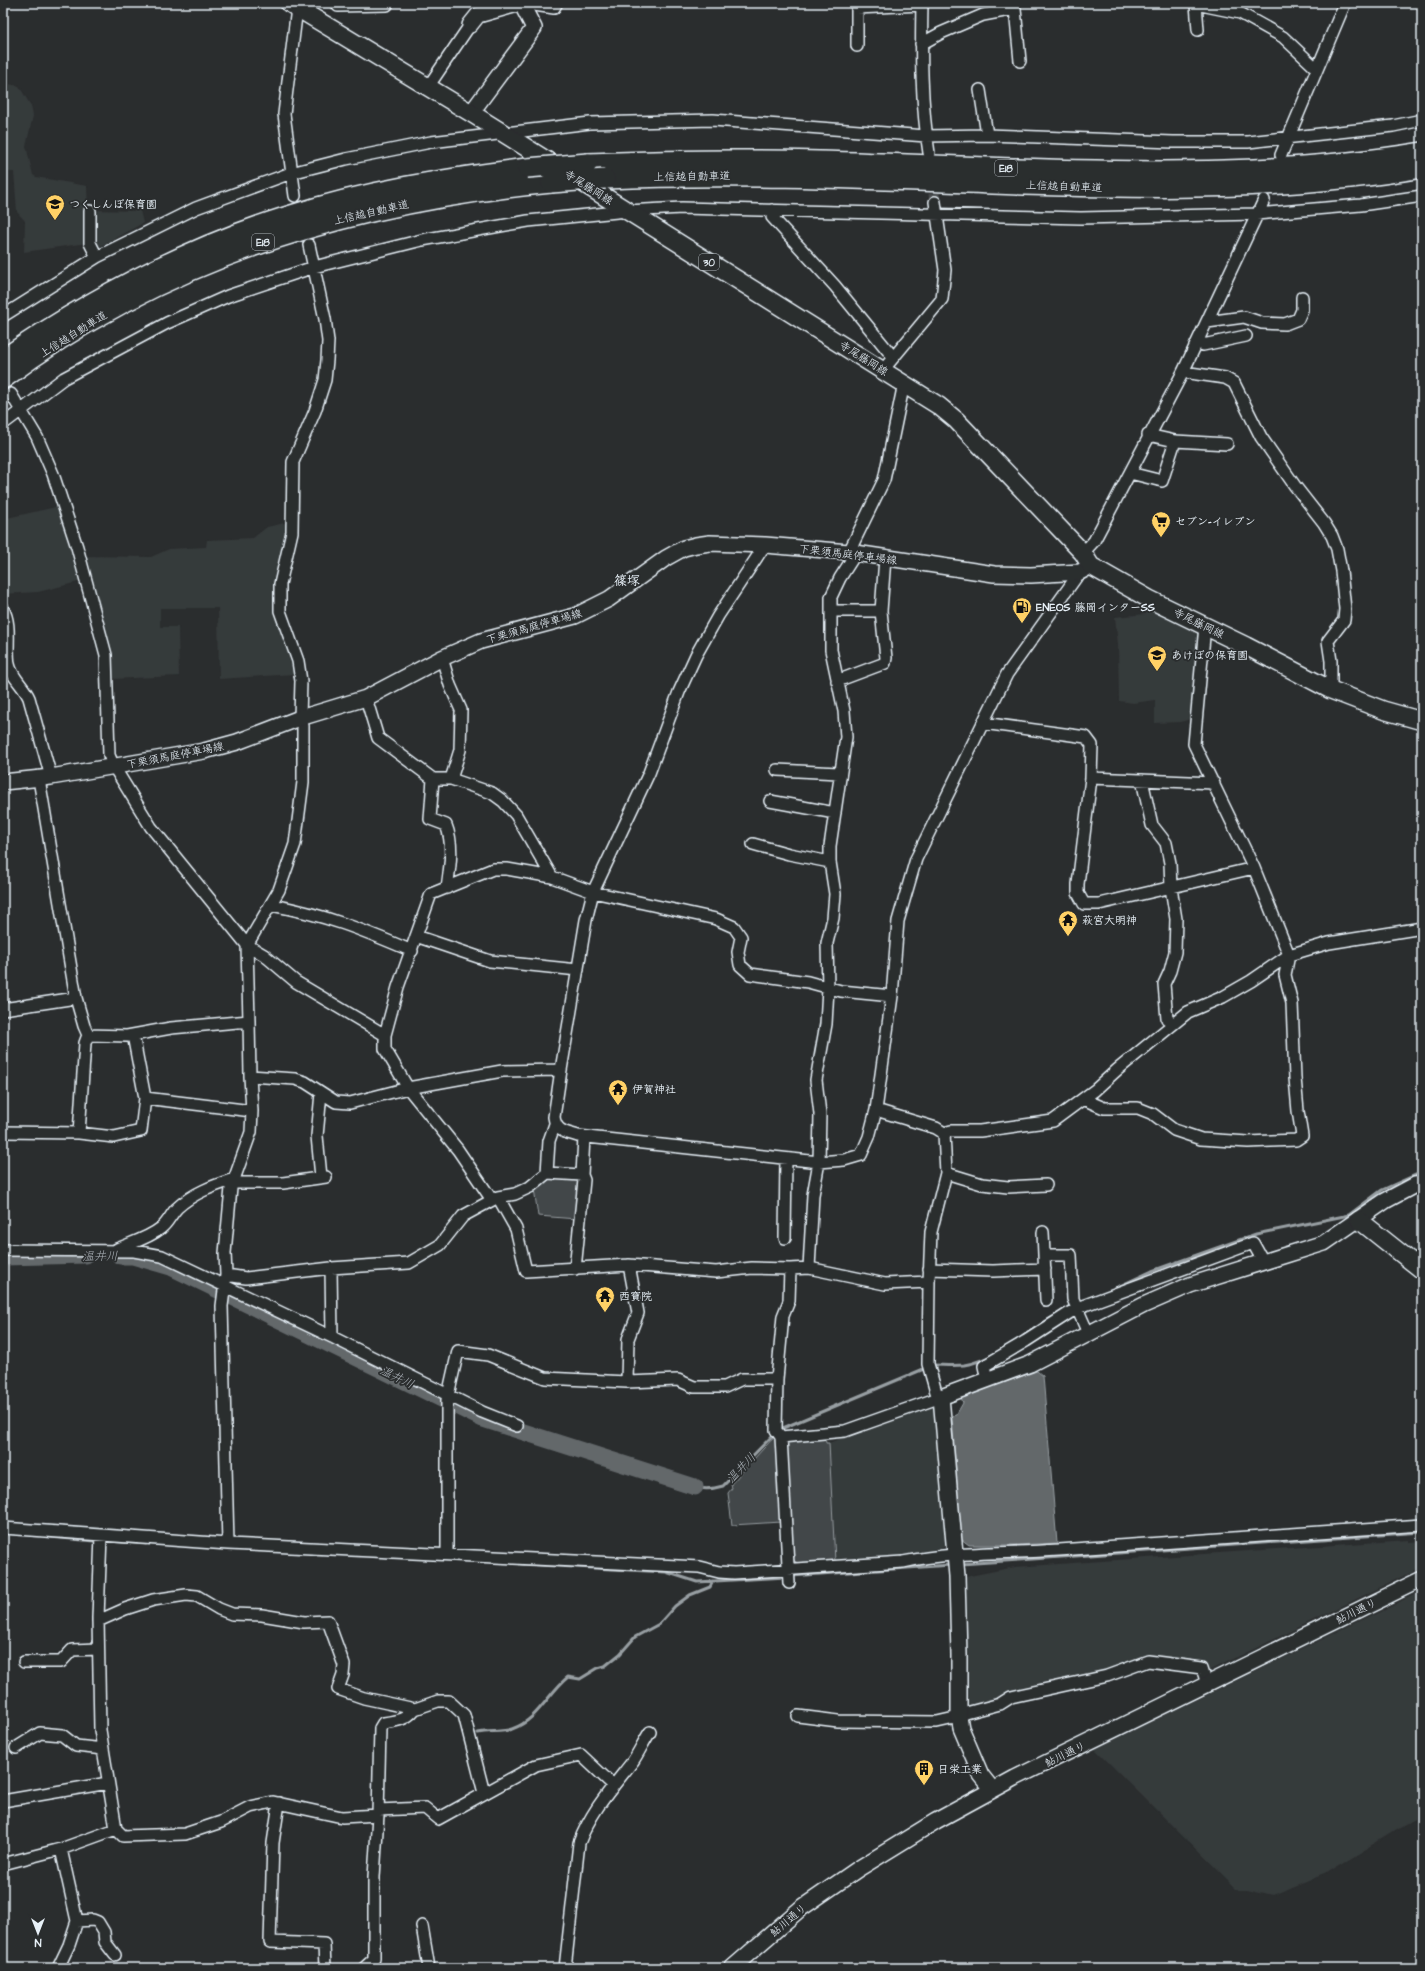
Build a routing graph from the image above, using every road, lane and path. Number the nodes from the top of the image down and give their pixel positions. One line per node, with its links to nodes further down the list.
1 (338, 3): 2 (street)
2 (388, 3)
3 (521, 3): 4 (street); 8 (street); 16 (street)
4 (557, 3)
5 (1344, 3): 13 (street)
6 (922, 4): 10 (street); 11 (street)
7 (293, 6): 14 (main road, 寺尾藤岡線 / 30); 26 (street)
8 (470, 25): 14 (street)
9 (1198, 30): 13 (street)
10 (921, 44): 12 (street); 19 (street)
11 (857, 46)
12 (1020, 61)
13 (1317, 69): 21 (street)
14 (428, 87): 16 (main road, 寺尾藤岡線 / 30)
15 (980, 90): 20 (street)
16 (471, 113): 18 (main road, 寺尾藤岡線 / 30)
17 (1422, 120): 21 (street)
18 (503, 133): 19 (street); 26 (street); 33 (main road, 寺尾藤岡線 / 30)
19 (926, 136): 20 (street); 23 (street)
20 (987, 136): 21 (street)
21 (1289, 137): 24 (street)
22 (1422, 152): 45 (highway, 上信越自動車道 / E18, bridge)
23 (929, 153)
24 (1281, 155)
25 (1422, 168): 49 (highway, 上信越自動車道 / E18, bridge)
26 (291, 173): 27 (street); 37 (street)
27 (295, 196)
28 (1422, 196): 35 (street)
29 (1264, 200): 35 (street)
30 (935, 202): 34 (street)
31 (772, 210): 33 (street); 34 (street); 44 (street)
32 (90, 211): 37 (street)
33 (627, 211): 38 (street); 46 (main road, 寺尾藤岡線 / 30)
34 (937, 214): 35 (street); 44 (street)
35 (1256, 214): 41 (street)
36 (309, 245): 38 (street)
37 (97, 257): 40 (street)
38 (314, 267): 50 (street); 68 (street)
39 (1302, 297): 41 (street)
40 (3, 316)
41 (1207, 322): 43 (street)
42 (1246, 336): 43 (street)
43 (1199, 339): 47 (street)
44 (893, 357): 46 (street)
45 (3, 359)
46 (883, 370): 48 (main road, 寺尾藤岡線 / 30)
47 (1183, 372): 52 (street); 66 (street)
48 (904, 383): 57 (street); 59 (main road, 寺尾藤岡線 / 30)
49 (7, 387): 50 (street)
50 (21, 411): 51 (street); 71 (street)
51 (3, 424)
52 (1148, 435): 53 (street); 55 (street)
53 (1175, 441): 54 (street); 55 (street)
54 (1227, 444)
55 (1130, 473): 59 (street)
56 (765, 545): 57 (street, 下栗須馬庭停車場線); 64 (street, 下栗須馬庭停車場線); 89 (street)
57 (852, 553): 58 (street, 下栗須馬庭停車場線); 61 (street)
58 (885, 558): 59 (street, 下栗須馬庭停車場線); 62 (street)
59 (1085, 564): 63 (main road, 寺尾藤岡線 / 30); 70 (street)
60 (3, 609): 74 (street)
61 (831, 611): 62 (street); 65 (street)
62 (881, 611): 65 (street)
63 (1205, 626): 66 (main road, 寺尾藤岡線 / 30); 80 (street)
64 (442, 658): 67 (street, 下栗須馬庭停車場線); 77 (street)
65 (837, 681): 73 (street)
66 (1331, 690): 69 (main road, 寺尾藤岡線 / 30)
67 (366, 698): 68 (street, 下栗須馬庭停車場線); 76 (street)
68 (300, 718): 71 (street, 下栗須馬庭停車場線); 90 (street)
69 (1422, 721)
70 (983, 722): 75 (street); 98 (street)
71 (114, 767): 74 (street, 下栗須馬庭停車場線); 93 (street)
72 (777, 770): 73 (street)
73 (840, 773): 82 (street)
74 (45, 778): 79 (street, 下栗須馬庭停車場線); 99 (street)
75 (1091, 778): 78 (street); 88 (street)
76 (434, 779): 77 (street); 87 (street)
77 (451, 779): 86 (street)
78 (1142, 780): 80 (street); 88 (street)
79 (3, 782)
80 (1214, 783): 85 (street)
81 (770, 801): 82 (street)
82 (835, 813): 84 (street)
83 (753, 844): 84 (street)
84 (830, 862): 97 (street)
85 (1254, 868): 88 (street); 95 (street)
86 (552, 876): 87 (street); 89 (street)
87 (447, 888): 92 (street)
88 (1171, 888): 102 (street)
89 (593, 892): 96 (street); 97 (street)
90 (271, 905): 93 (street); 94 (street)
91 (1422, 928): 95 (street)
92 (416, 936): 94 (street); 96 (street)
93 (247, 945): 101 (street); 105 (street)
94 (412, 951): 105 (street)
95 (1288, 955): 102 (street); 111 (street)
96 (578, 970): 106 (street)
97 (828, 988): 98 (street); 120 (street)
98 (892, 996): 112 (street)
99 (76, 998): 100 (street); 103 (street)
100 (3, 1009)
101 (249, 1021): 104 (street); 107 (street)
102 (1173, 1023): 111 (street)
103 (88, 1035): 104 (street); 116 (street)
104 (133, 1035): 110 (street)
105 (385, 1035): 108 (street)
106 (561, 1070): 108 (street); 114 (street)
107 (250, 1076): 109 (street); 113 (street)
108 (408, 1088): 109 (street); 127 (street)
109 (321, 1093): 124 (street)
110 (145, 1098): 113 (street); 116 (street)
111 (1083, 1099): 117 (street)
112 (876, 1110): 117 (street); 120 (street)
113 (252, 1111): 124 (street)
114 (555, 1124): 118 (street); 121 (street)
115 (3, 1132): 116 (street)
116 (79, 1133)
117 (944, 1133): 122 (street)
118 (584, 1137): 119 (street); 123 (street)
119 (786, 1159): 120 (street); 130 (street)
120 (819, 1162): 137 (street)
121 (547, 1173): 123 (street); 127 (street)
122 (946, 1173): 126 (street); 140 (street)
123 (582, 1175): 138 (street)
124 (233, 1181): 132 (street); 144 (street)
125 (1422, 1184): 128 (street)
126 (1046, 1185)
127 (495, 1198): 136 (street); 138 (street)
128 (1359, 1220): 134 (street); 142 (main road)
129 (1043, 1232): 133 (street)
130 (785, 1238)
131 (3, 1250): 132 (street)
132 (112, 1250): 144 (street)
133 (1045, 1255): 141 (street); 146 (street)
134 (1263, 1261): 146 (street); 147 (street)
135 (629, 1265): 138 (street); 139 (street); 151 (street)
136 (331, 1268): 144 (street); 148 (street)
137 (809, 1268): 139 (street); 143 (street)
138 (575, 1269)
139 (790, 1269): 149 (street)
140 (929, 1269): 141 (street); 143 (street)
141 (1045, 1269): 145 (street)
142 (1422, 1270)
143 (929, 1282): 153 (street)
144 (224, 1286): 148 (street); 159 (street)
145 (1046, 1300)
146 (1077, 1308): 147 (street); 150 (street)
147 (1088, 1333): 150 (street)
148 (332, 1337): 152 (street)
149 (777, 1379): 151 (street); 155 (street)
150 (987, 1380): 153 (street)
151 (627, 1382): 152 (street)
152 (448, 1394): 154 (street); 160 (street)
153 (941, 1397): 155 (street); 161 (street)
154 (517, 1426)
155 (781, 1437): 162 (street)
156 (1422, 1525): 161 (street)
157 (3, 1528): 158 (street)
158 (101, 1535): 159 (street); 164 (street)
159 (228, 1544): 160 (street)
160 (447, 1554): 162 (street)
161 (955, 1558): 162 (street); 170 (street)
162 (789, 1576)
163 (1422, 1579): 167 (street, 鮎川通り)
164 (98, 1621): 165 (street); 168 (street)
165 (98, 1649): 166 (street); 173 (street)
166 (24, 1662)
167 (1207, 1684): 170 (street); 176 (street, 鮎川通り)
168 (414, 1709): 177 (street); 180 (street)
169 (798, 1716): 170 (street)
170 (959, 1717): 176 (street)
171 (650, 1732): 175 (street)
172 (16, 1748): 173 (street)
173 (103, 1749): 174 (street)
174 (108, 1783): 178 (street); 181 (street)
175 (613, 1785): 177 (street); 191 (street)
176 (993, 1790): 192 (street, 鮎川通り)
177 (484, 1793): 180 (street)
178 (3, 1801)
179 (279, 1803): 180 (street); 181 (street); 188 (street)
180 (378, 1813): 189 (street)
181 (116, 1829): 182 (street)
182 (61, 1849): 183 (street); 184 (street)
183 (3, 1864)
184 (77, 1921): 186 (street); 187 (street)
185 (422, 1926): 190 (street)
186 (115, 1955)
187 (58, 1968)
188 (325, 1968)
189 (364, 1968)
190 (429, 1968)
191 (565, 1968)
192 (732, 1968)

